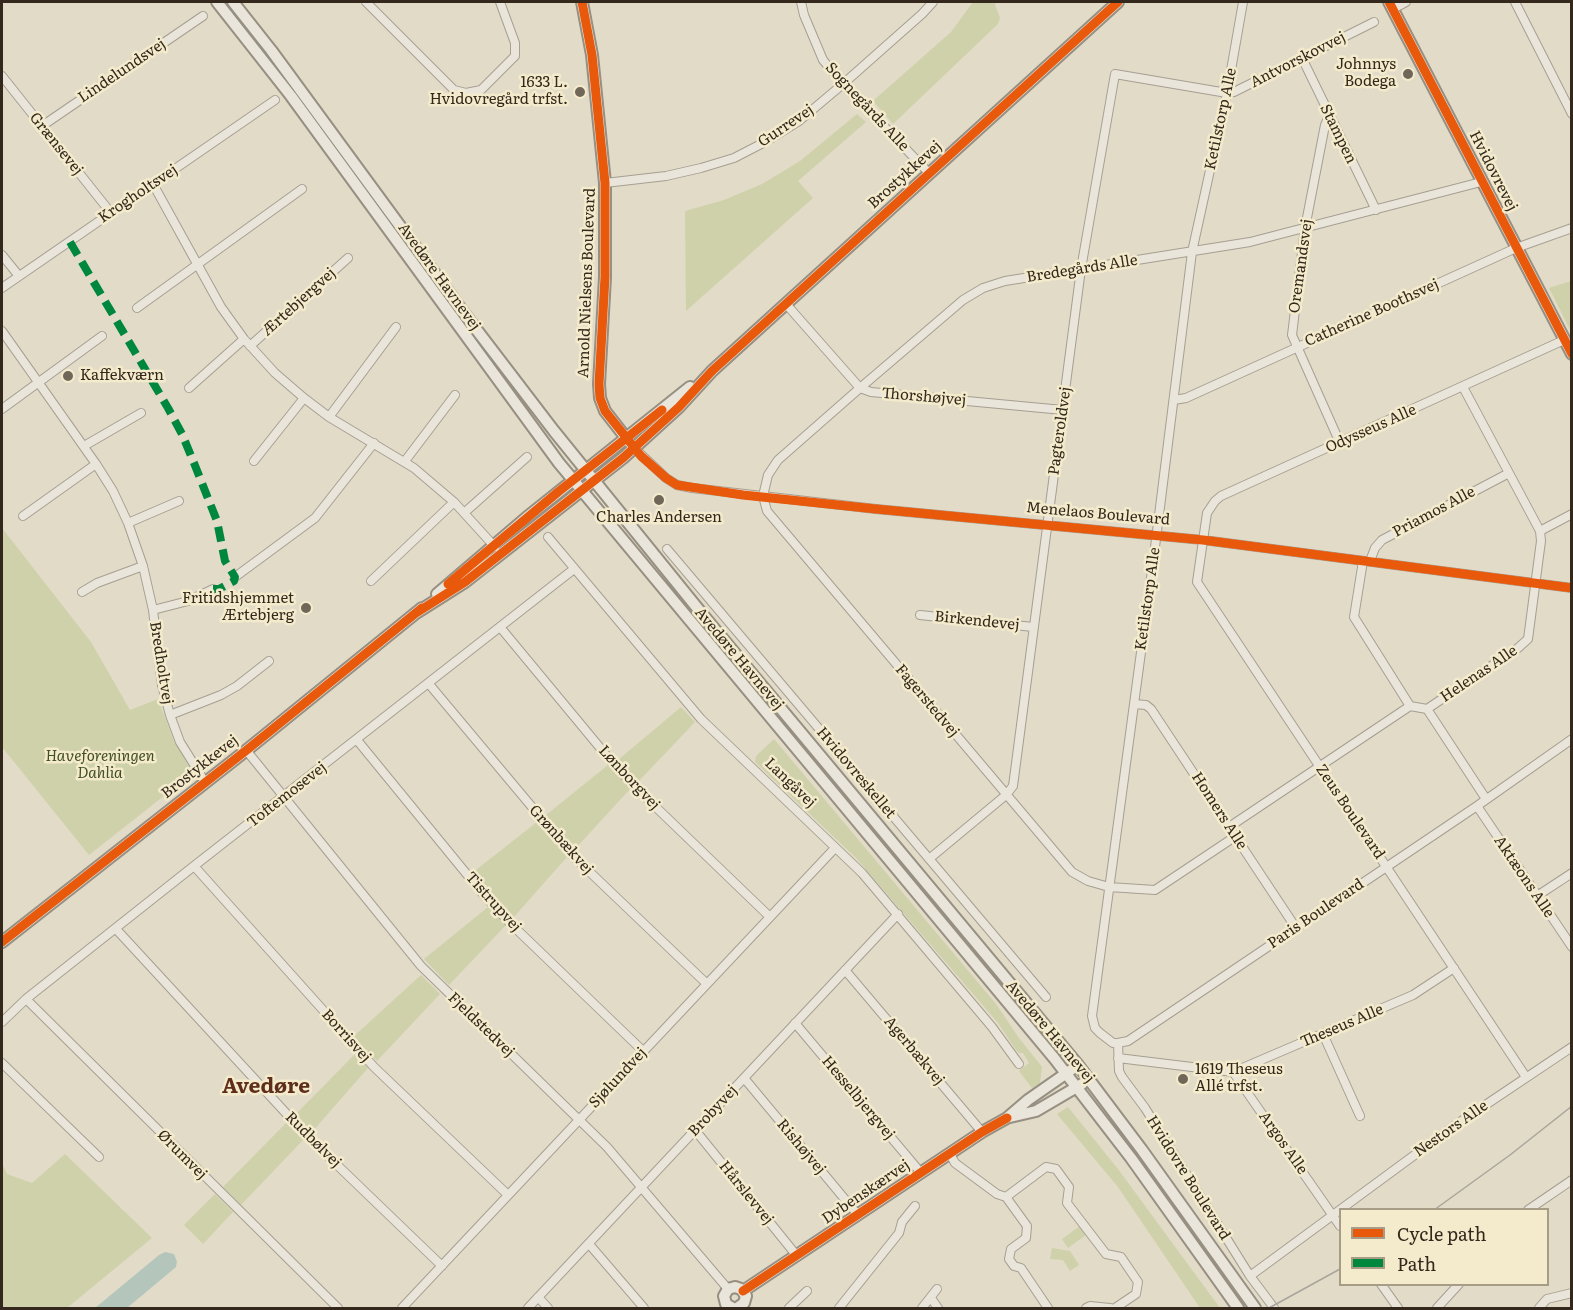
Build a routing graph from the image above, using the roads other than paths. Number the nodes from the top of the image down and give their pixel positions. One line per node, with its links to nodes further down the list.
1 (217, 2): 73 (street, Avedøre Havnevej)
2 (233, 2): 71 (street, Avedøre Havnevej)
3 (366, 2): 4 (street)
4 (500, 2)
5 (582, 2): 25 (street, Arnold Nielsens Boulevard)
6 (801, 2): 17 (street, Sognegårds Alle)
7 (933, 2): 17 (street, Gurrevej)
8 (1118, 2): 23 (street, Brostykkevej)
9 (1243, 2): 18 (street, Ketilstorp Alle)
10 (1406, 2): 12 (street)
11 (1515, 2): 20 (street)
12 (1391, 5): 24 (street, Hvidovrevej)
13 (203, 16): 22 (street, Lindelundsvej)
14 (1374, 21): 15 (street, Antvorskovvej)
15 (1302, 58): 18 (street, Antvorskovvej); 21 (street, Stampen)
16 (2, 76): 22 (street, Grænsevej)
17 (843, 84): 23 (street, Sognegårds Alle); 25 (street, Gurrevej)
18 (1227, 93): 33 (street, Ketilstorp Alle); 37 (street, Pagteroldvej)
19 (275, 100): 26 (street, Krogholtsvej)
20 (1572, 114)
21 (1329, 116): 28 (street, Stampen); 30 (street, Oremandsvej)
22 (42, 126): 29 (street, Grænsevej)
23 (929, 173): 40 (street, Brostykkevej)
24 (1481, 182): 28 (street, Bredegårds Alle); 32 (street, Hvidovrevej)
25 (605, 183): 62 (street, Arnold Nielsens Boulevard)
26 (153, 184): 29 (street, Krogholtsvej); 36 (street, Ærtebjergvej)
27 (302, 189): 36 (street)
28 (1376, 210): 30 (street, Bredegårds Alle)
29 (111, 213): 38 (street, Krogholtsvej)
30 (1305, 228): 33 (street, Bredegårds Alle); 48 (street, Oremandsvej)
31 (1572, 228): 32 (street, Catherine Boothsvej)
32 (1516, 248): 46 (street, Hvidovrevej); 48 (street, Catherine Boothsvej)
33 (1192, 252): 37 (street, Bredegårds Alle); 57 (street, Ketilstorp Alle)
34 (2, 255): 38 (street)
35 (348, 258): 47 (street, Ærtebjergvej)
36 (197, 265): 41 (street); 45 (street, Ærtebjergvej)
37 (1081, 269): 54 (street, Bredegårds Alle); 59 (street, Pagteroldvej)
38 (19, 276): 39 (street, Krogholtsvej)
39 (2, 288)
40 (786, 304): 50 (street, Brostykkevej); 54 (street, Thorshøjvej)
41 (136, 308)
42 (396, 327): 61 (street)
43 (2, 331): 51 (street, Bredholtvej)
44 (102, 336): 51 (street)
45 (244, 339): 47 (street, Ærtebjergvej); 52 (street, Ærtebjergvej)
46 (1564, 340): 49 (street, Hvidovrevej); 53 (street, Odysseus Alle)
47 (250, 346): 56 (street, Ærtebjergvej)
48 (1297, 347): 57 (street, Catherine Boothsvej); 64 (street, Oremandsvej)
49 (1572, 354)
50 (712, 371): 62 (street, Brostykkevej); 66 (street, Brostykkevej)
51 (38, 381): 58 (street); 65 (street, Bredholtvej)
52 (189, 387)
53 (1463, 387): 64 (street, Odysseus Alle); 72 (street)
54 (861, 388): 59 (street, Thorshøjvej); 76 (street, Bredegårds Alle)
55 (455, 394): 69 (street)
56 (303, 398): 61 (street, Ærtebjergvej); 68 (street)
57 (1174, 400): 85 (street, Ketilstorp Alle)
58 (2, 409)
59 (1063, 410): 83 (street, Pagteroldvej)
60 (141, 413): 65 (street)
61 (329, 417): 63 (street, Ærtebjergvej)
62 (627, 438): 66 (street, Arnold Nielsens Boulevard); 71 (street, Brostykkevej)
63 (374, 443): 69 (street, Ærtebjergvej); 94 (street)
64 (1340, 443): 87 (street, Odysseus Alle)
65 (84, 446): 70 (street, Bredholtvej)
66 (634, 448): 74 (street, Brostykkevej); 76 (street, Menelaos Boulevard)
67 (527, 457): 79 (street)
68 (254, 461)
69 (405, 461): 78 (street, Ærtebjergvej)
70 (96, 464): 81 (street); 82 (street, Bredholtvej)
71 (586, 470): 73 (street, Brostykkevej); 74 (street, Avedøre Havnevej)
72 (1509, 473): 84 (street); 91 (street, Priamos Alle)
73 (573, 480): 75 (street, Avedøre Havnevej); 88 (street, Brostykkevej)
74 (595, 481): 75 (street, Brostykkevej); 149 (street, Avedøre Havnevej)
75 (582, 491): 90 (street, Brostykkevej); 151 (street, Avedøre Havnevej)
76 (763, 496): 83 (street, Menelaos Boulevard); 116 (street, Fagerstedvej)
77 (179, 501): 82 (street)
78 (454, 502): 79 (street, Ærtebjergvej); 95 (street)
79 (464, 513): 88 (street, Ærtebjergvej)
80 (1572, 513): 84 (street)
81 (23, 516)
82 (128, 523): 92 (street, Bredholtvej)
83 (1047, 525): 85 (street, Menelaos Boulevard); 104 (street, Pagteroldvej)
84 (1540, 531): 96 (street, Helenas Alle)
85 (1156, 535): 87 (street, Menelaos Boulevard); 107 (street, Ketilstorp Alle)
86 (548, 537): 93 (street, Langåvej)
87 (1203, 540): 91 (street, Menelaos Boulevard); 114 (street, Zeus Boulevard)
88 (494, 545): 90 (street, Ærtebjergvej); 101 (street, Brostykkevej)
89 (667, 549): 123 (street, Hvidovreskellet)
90 (501, 555): 101 (street, Brostykkevej)
91 (1366, 561): 96 (street, Menelaos Boulevard); 108 (street)
92 (143, 566): 99 (street); 100 (street, Bredholtvej)
93 (574, 569): 103 (street, Toftemosevej); 122 (street, Langåvej)
94 (235, 577)
95 (371, 581)
96 (1534, 583): 97 (street, Menelaos Boulevard); 109 (street, Helenas Alle)
97 (1572, 588)
98 (213, 589): 100 (street, Bredholtvej)
99 (82, 592)
100 (153, 610): 110 (street, Bredholtvej)
101 (416, 613): 113 (street, Brostykkevej)
102 (920, 615): 104 (street, Birkendevej)
103 (500, 627): 106 (street, Toftemosevej); 130 (street, Lønborgvej)
104 (1034, 627): 116 (street, Pagteroldvej)
105 (269, 661): 110 (street, Bredholtvej)
106 (429, 684): 112 (street, Toftemosevej); 137 (street, Grønbækvej)
107 (1134, 704): 120 (street, Homers Alle); 127 (street, Ketilstorp Alle)
108 (1410, 706): 109 (street, Helenas Alle); 114 (street)
109 (1427, 709): 118 (street)
110 (170, 715): 115 (street, Bredholtvej)
111 (1572, 739): 118 (street, Paris Boulevard)
112 (357, 740): 117 (street, Toftemosevej); 145 (street, Tistrupvej)
113 (246, 750): 115 (street, Brostykkevej); 117 (street, Fjeldstedvej)
114 (1320, 766): 120 (street); 125 (street, Zeus Boulevard)
115 (205, 782): 133 (street, Brostykkevej)
116 (1006, 795): 123 (street); 127 (street, Fagerstedvej)
117 (283, 798): 124 (street, Toftemosevej); 158 (street, Fjeldstedvej)
118 (1486, 799): 119 (street, Paris Boulevard)
119 (1477, 806): 125 (street, Paris Boulevard); 128 (street, Aktæons Alle)
120 (1229, 827): 121 (street, Homers Alle)
121 (1236, 836): 127 (street); 132 (street, Homers Alle)
122 (835, 848): 129 (street, Langåvej); 130 (street, Sjølundvej)
123 (929, 859): 138 (street, Hvidovreskellet)
124 (194, 866): 131 (street, Toftemosevej); 166 (street, Borrisvej)
125 (1387, 867): 132 (street, Paris Boulevard); 135 (street, Zeus Boulevard)
126 (1572, 873): 128 (street)
127 (1109, 887): 143 (street, Ketilstorp Alle)
128 (1537, 896): 134 (street, Aktæons Alle)
129 (898, 914): 136 (street, Brobyvej); 148 (street, Langåvej)
130 (770, 917): 137 (street, Sjølundvej)
131 (116, 928): 139 (street, Toftemosevej); 177 (street, Rudbølvej)
132 (1296, 928): 143 (street, Paris Boulevard)
133 (2, 942)
134 (1572, 947)
135 (1454, 968): 142 (street, Theseus Alle); 152 (street, Zeus Boulevard)
136 (845, 970): 141 (street, Brobyvej); 160 (street, Agerbækvej)
137 (707, 984): 145 (street, Sjølundvej)
138 (1046, 997)
139 (26, 999): 140 (street, Toftemosevej); 189 (street, Ørumvej)
140 (2, 1022)
141 (795, 1023): 153 (street, Brobyvej); 163 (street, Hesselbjergvej)
142 (1323, 1035): 150 (street, Theseus Alle); 156 (street)
143 (1118, 1043): 146 (street, Hvidovre Boulevard)
144 (1572, 1047): 152 (street, Nestors Alle)
145 (643, 1051): 158 (street, Sjølundvej)
146 (1118, 1058): 150 (street); 178 (street, Hvidovre Boulevard)
147 (2, 1063): 162 (street)
148 (1019, 1064)
149 (1078, 1065): 151 (street, Dybenskærvej); 154 (street, Avedøre Havnevej)
150 (1233, 1072): 173 (street, Argos Alle)
151 (1066, 1073): 155 (street, Avedøre Havnevej); 157 (street, Dybenskærvej)
152 (1526, 1077): 169 (street, Nestors Alle)
153 (744, 1078): 159 (street, Brobyvej); 172 (street, Rishøjvej)
154 (1089, 1080): 155 (street, Dybenskærvej); 203 (street, Avedøre Havnevej)
155 (1077, 1087): 157 (street, Dybenskærvej); 202 (street, Avedøre Havnevej)
156 (1360, 1116)
157 (1006, 1118): 160 (street, Dybenskærvej)
158 (580, 1120): 165 (street, Fjeldstedvej); 166 (street, Sjølundvej)
159 (695, 1130): 165 (street, Brobyvej); 176 (street, Hårslevvej)
160 (982, 1132): 161 (street, Dybenskærvej)
161 (950, 1154): 163 (street, Dybenskærvej); 167 (street)
162 (99, 1157)
163 (921, 1173): 172 (street, Dybenskærvej)
164 (1572, 1180): 170 (street)
165 (641, 1187): 175 (street, Brobyvej); 181 (street, Fjeldstedvej)
166 (508, 1195): 177 (street, Sjølundvej)
167 (1006, 1197): 198 (street); 201 (street)
168 (915, 1206): 195 (street)
169 (1342, 1208)
170 (1530, 1208)
171 (1339, 1210): 173 (street, Nestors Alle)
172 (858, 1215): 176 (street, Dybenskærvej)
173 (1332, 1215): 174 (street); 178 (street, Nestors Alle)
174 (1339, 1224)
175 (589, 1244): 186 (street, Brobyvej); 193 (street)
176 (797, 1256): 183 (street, Dybenskærvej)
177 (442, 1266): 190 (street, Sjølundvej)
178 (1250, 1276): 204 (street, Hvidovre Boulevard)
179 (1382, 1286): 205 (street)
180 (1456, 1286): 206 (street)
181 (728, 1289): 183 (street); 188 (street)
182 (937, 1289): 187 (street)
183 (744, 1291): 188 (street)
184 (807, 1291): 194 (street)
185 (1572, 1293): 207 (street)
186 (538, 1297): 191 (street, Brobyvej); 192 (street)
187 (931, 1298): 196 (street); 197 (street)
188 (734, 1307)
189 (338, 1308)
190 (402, 1308)
191 (528, 1308)
192 (548, 1308)
193 (644, 1308)
194 (789, 1308)
195 (839, 1308)
196 (922, 1308)
197 (938, 1308)
198 (1048, 1308)
199 (1086, 1308): 200 (street)
200 (1110, 1308)
201 (1115, 1308)
202 (1238, 1308)
203 (1255, 1308)
204 (1274, 1308)
205 (1398, 1308)
206 (1437, 1308)
207 (1539, 1308)

